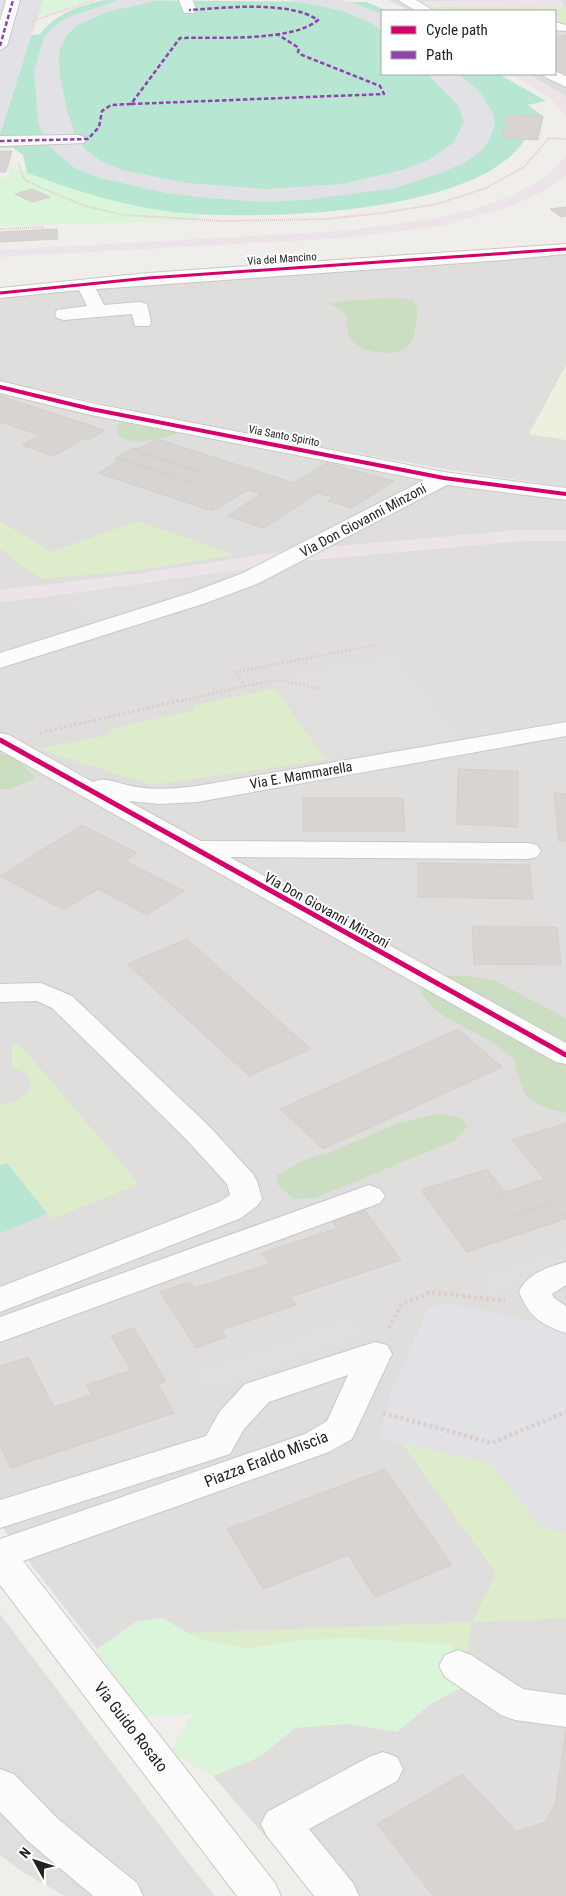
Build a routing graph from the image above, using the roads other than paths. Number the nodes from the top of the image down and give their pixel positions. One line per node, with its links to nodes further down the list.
1 (13, 0): 4 (street)
2 (405, 0): 3 (street)
3 (425, 10)
4 (0, 46)
5 (552, 75): 6 (street)
6 (566, 82)
7 (78, 140): 8 (street)
8 (0, 141)
9 (566, 249): 10 (street, Via del Mancino)
10 (85, 284): 11 (street, Via del Mancino); 12 (street)
11 (0, 293)
12 (98, 312): 13 (street); 14 (street)
13 (64, 314)
14 (142, 322)
15 (0, 387): 16 (street, Via Santo Spirito)
16 (444, 478): 17 (street, Via Santo Spirito); 18 (street, Via Don Giovanni Minzoni)
17 (566, 494)
18 (0, 661)
19 (566, 729): 21 (street, Via E. Mammarella)
20 (2, 741): 21 (street, Via Don Giovanni Minzoni)
21 (40, 764): 22 (street, Via Don Giovanni Minzoni)
22 (191, 848): 23 (street); 25 (street, Via Don Giovanni Minzoni)
23 (528, 851)
24 (0, 993): 28 (street)
25 (566, 1055)
26 (369, 1196): 30 (street)
27 (566, 1273): 29 (street)
28 (0, 1300)
29 (553, 1313)
30 (0, 1330)
31 (0, 1514): 32 (street, Piazza Eraldo Miscia)
32 (0, 1556): 38 (street, Via Guido Rosato)
33 (458, 1666): 34 (street)
34 (566, 1711)
35 (383, 1769): 39 (street)
36 (0, 1786): 37 (street)
37 (123, 1896)
38 (261, 1896)
39 (339, 1896)

